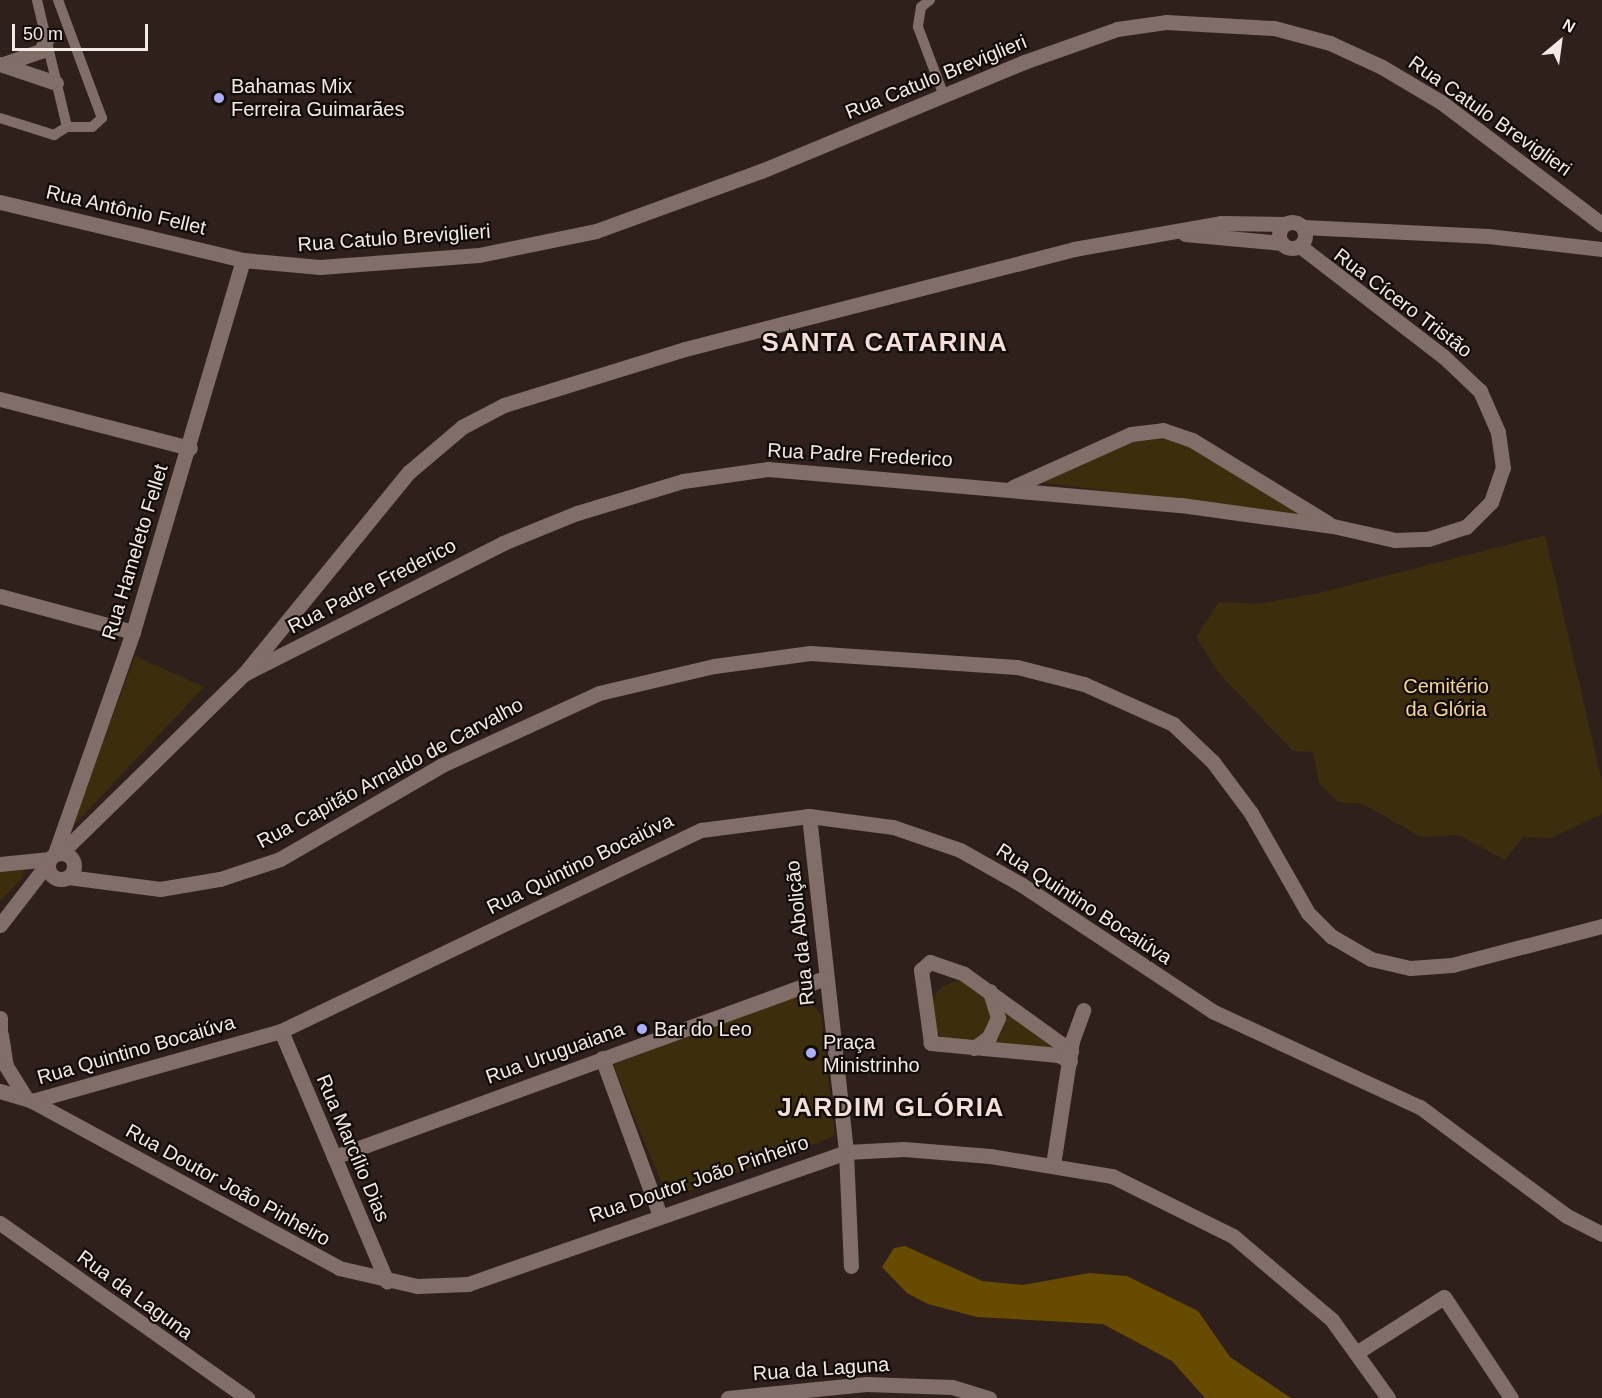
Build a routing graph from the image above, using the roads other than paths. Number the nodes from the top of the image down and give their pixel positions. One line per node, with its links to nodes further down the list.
1 (38, 0): 4 (lane)
2 (58, 0): 8 (lane)
3 (930, 0): 6 (lane)
4 (47, 38): 5 (lane); 5 (street)
5 (56, 83): 8 (lane)
6 (944, 96): 11 (street, Rua Catulo Breviglieri); 16 (street, Rua Catulo Breviglieri)
7 (0, 118): 8 (lane)
8 (67, 127)
9 (0, 202): 16 (street, Rua Antônio Fellet)
10 (1284, 224): 12 (street); 13 (street); 14 (street)
11 (1602, 224)
12 (1176, 233): 14 (street); 23 (street)
13 (1302, 238): 14 (street); 15 (street); 20 (street, Rua Cícero Tristão)
14 (1282, 243)
15 (1602, 249)
16 (243, 260): 18 (street, Rua Hameleto Fellet)
17 (0, 399): 18 (street)
18 (190, 448): 22 (street, Rua Hameleto Fellet)
19 (1012, 488): 20 (street, Rua Padre Frederico); 20 (street); 23 (street, Rua Padre Frederico)
20 (1333, 526)
21 (0, 596): 22 (street)
22 (133, 632): 26 (street, Rua Hameleto Fellet)
23 (244, 674): 25 (street)
24 (809, 816): 32 (street, Rua da Abolição); 36 (street, Rua Quintino Bocaiúva); 48 (street, Rua Quintino Bocaiúva)
25 (100, 817): 26 (street); 28 (street)
26 (54, 857): 27 (street); 28 (street); 28 (street); 29 (street)
27 (0, 864)
28 (67, 873): 29 (street); 31 (street, Rua Capitão Arnaldo de Carvalho)
29 (21, 903): 30 (street)
30 (0, 925)
31 (1602, 926)
32 (825, 978): 40 (street, Rua Uruguaiana); 43 (street, Rua da Abolição)
33 (990, 991): 38 (street); 38 (street); 39 (street)
34 (1083, 1010): 39 (street)
35 (0, 1018): 37 (street, Rua Doutor João Pinheiro)
36 (281, 1031): 42 (street, Rua Quintino Bocaiúva); 44 (street, Rua Marcílio Dias)
37 (0, 1036): 42 (street, Rua Doutor João Pinheiro)
38 (974, 1048): 39 (street)
39 (1070, 1056): 45 (street)
40 (602, 1058): 44 (street, Rua Uruguaiana); 46 (street)
41 (0, 1091): 42 (street, Rua Doutor João Pinheiro)
42 (29, 1100): 50 (street, Rua Doutor João Pinheiro)
43 (846, 1152): 45 (street, Rua Doutor João Pinheiro); 46 (street, Rua Doutor João Pinheiro); 49 (street, Rua da Abolição)
44 (334, 1157): 50 (street, Rua Marcílio Dias)
45 (1053, 1165): 51 (street, Rua Doutor João Pinheiro)
46 (659, 1213): 50 (street, Rua Doutor João Pinheiro)
47 (0, 1223): 52 (street, Rua da Laguna)
48 (1602, 1234)
49 (851, 1266)
50 (387, 1282)
51 (1356, 1353): 55 (street, Rua Doutor João Pinheiro); 56 (street)
52 (247, 1398)
53 (728, 1398): 54 (street, Rua da Laguna)
54 (989, 1398)
55 (1388, 1398)
56 (1511, 1398)

